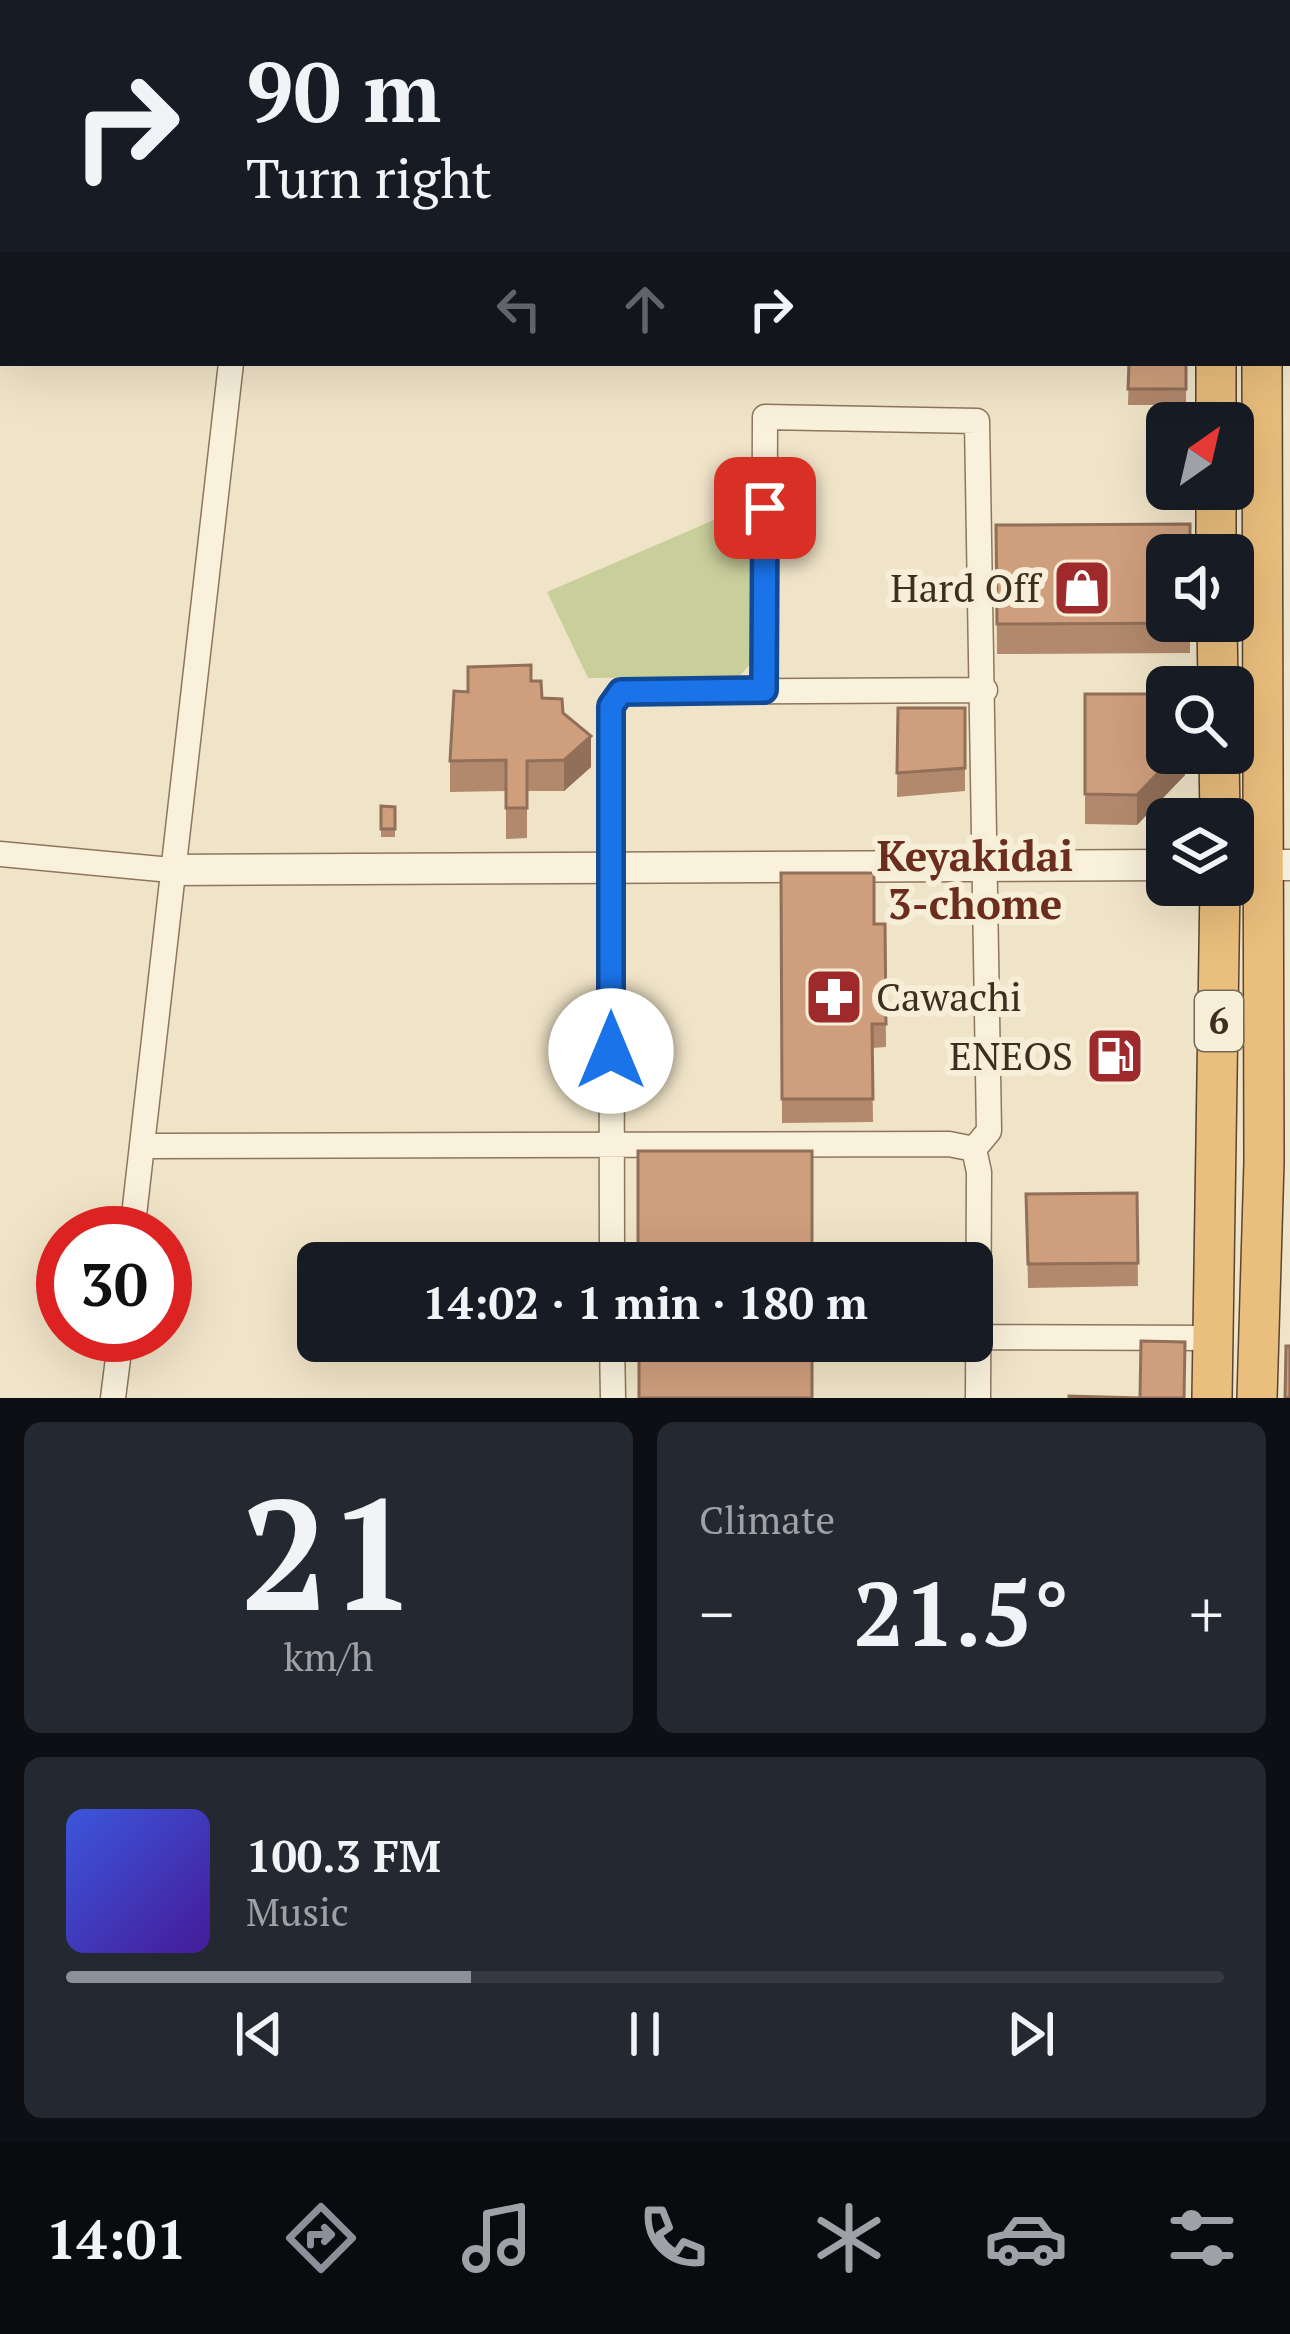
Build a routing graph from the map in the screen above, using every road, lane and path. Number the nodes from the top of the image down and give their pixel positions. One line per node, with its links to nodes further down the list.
1 (231, 366): 12 (street)
2 (1216, 366): 4 (highway)
3 (1262, 366): 9 (highway, 6)
4 (1216, 402)
5 (764, 690): 6 (street); 6 (street); 10 (street)
6 (985, 690): 11 (street)
7 (0, 854): 12 (street)
8 (1146, 865): 11 (street)
9 (1262, 865): 29 (highway, 6)
10 (611, 866): 11 (street); 12 (street); 14 (street)
11 (985, 866): 16 (street)
12 (171, 870): 15 (street)
13 (1220, 906): 21 (highway, 6)
14 (611, 1143): 15 (street); 16 (street); 18 (street)
15 (142, 1146): 17 (street)
16 (974, 1149): 19 (street)
17 (135, 1206)
18 (612, 1242)
19 (977, 1242)
20 (993, 1338): 21 (street)
21 (1214, 1338): 28 (highway, 6)
22 (118, 1362): 25 (street)
23 (612, 1362): 26 (street)
24 (976, 1362): 27 (street)
25 (113, 1398)
26 (613, 1398)
27 (978, 1398)
28 (1211, 1398)
29 (1257, 1398)

